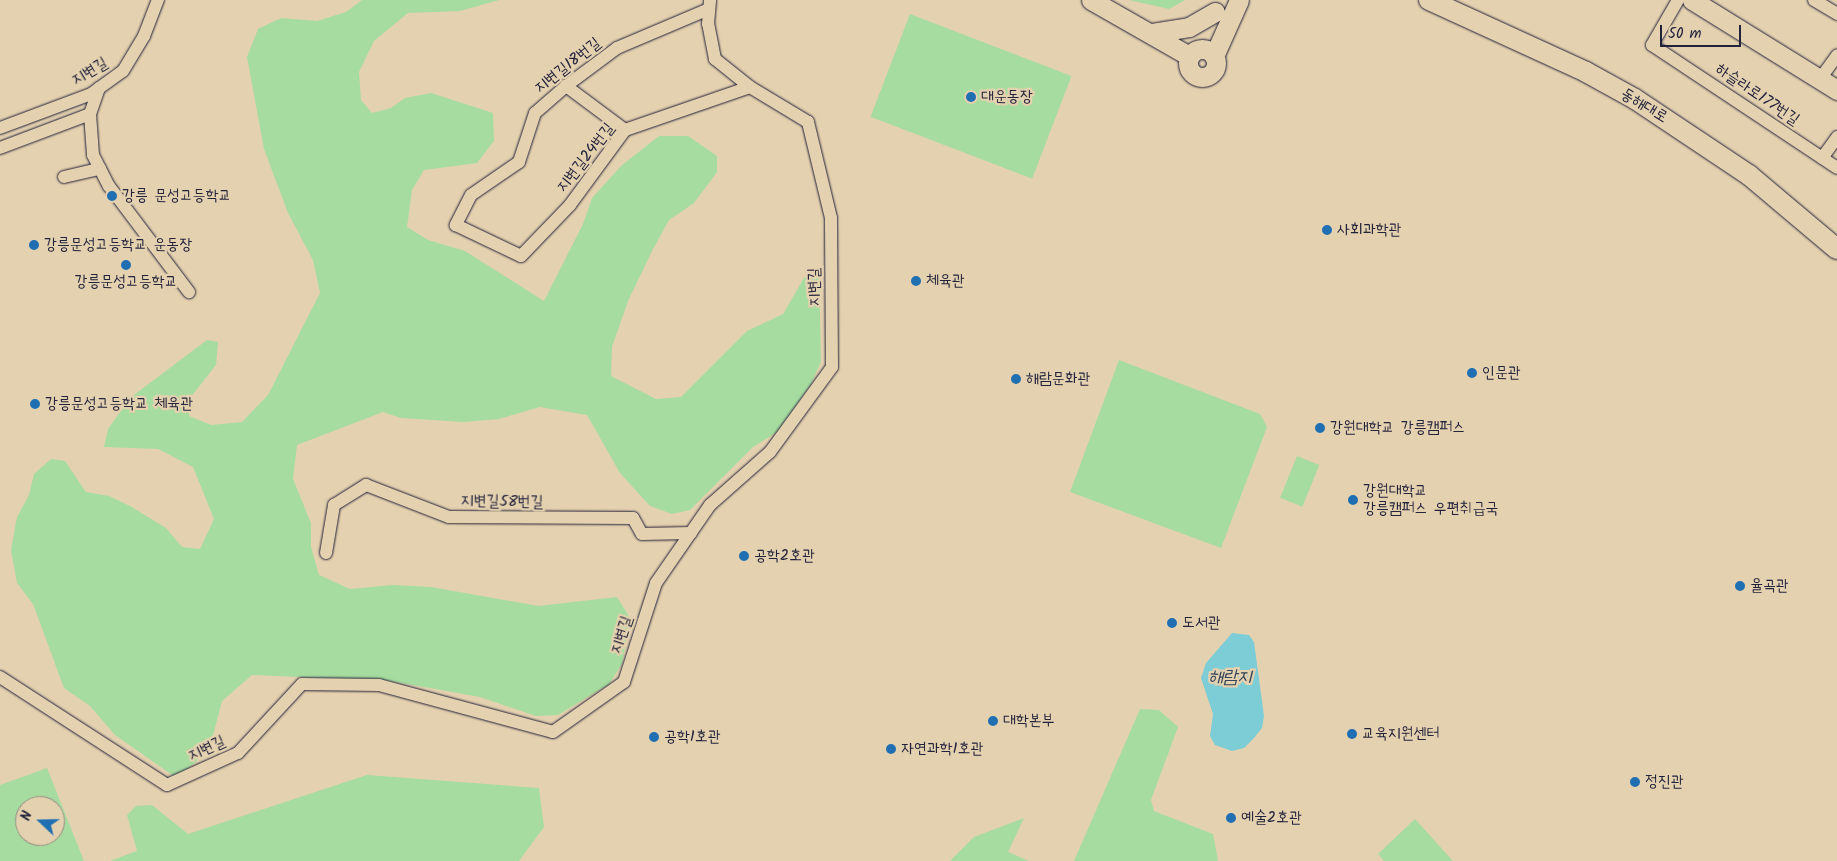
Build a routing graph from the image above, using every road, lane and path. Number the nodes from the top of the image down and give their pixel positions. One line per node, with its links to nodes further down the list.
1 (158, 0): 17 (street, 지변길)
2 (1091, 0): 11 (street)
3 (1239, 0): 12 (street)
4 (1429, 0): 28 (main road, 동해대로)
5 (1678, 0): 24 (street, 하슬라로177번길)
6 (1692, 0): 14 (street)
7 (1814, 0): 10 (street)
8 (710, 5): 15 (street, 지변길18번길); 16 (street, 지변길)
9 (1217, 6): 11 (street); 12 (street)
10 (1837, 14)
11 (1152, 33): 12 (street)
12 (1201, 54)
13 (1837, 56): 14 (street)
14 (1820, 79): 18 (street)
15 (566, 86): 21 (street); 29 (street, 지변길18번길)
16 (750, 87): 21 (street, 지변길24번길); 31 (street, 지변길)
17 (99, 88): 19 (street); 20 (street, 지변길)
18 (1837, 90)
19 (90, 114): 23 (street); 26 (street)
20 (0, 128)
21 (626, 130): 29 (street, 지변길24번길)
22 (1837, 137): 24 (street)
23 (0, 148)
24 (1822, 158): 25 (street, 하슬라로177번길)
25 (1837, 168)
26 (100, 169): 27 (street); 30 (street)
27 (64, 177)
28 (1837, 249)
29 (521, 256)
30 (189, 292)
31 (691, 533): 32 (street, 지변길58번길); 33 (street, 지변길)
32 (326, 553)
33 (0, 677)

